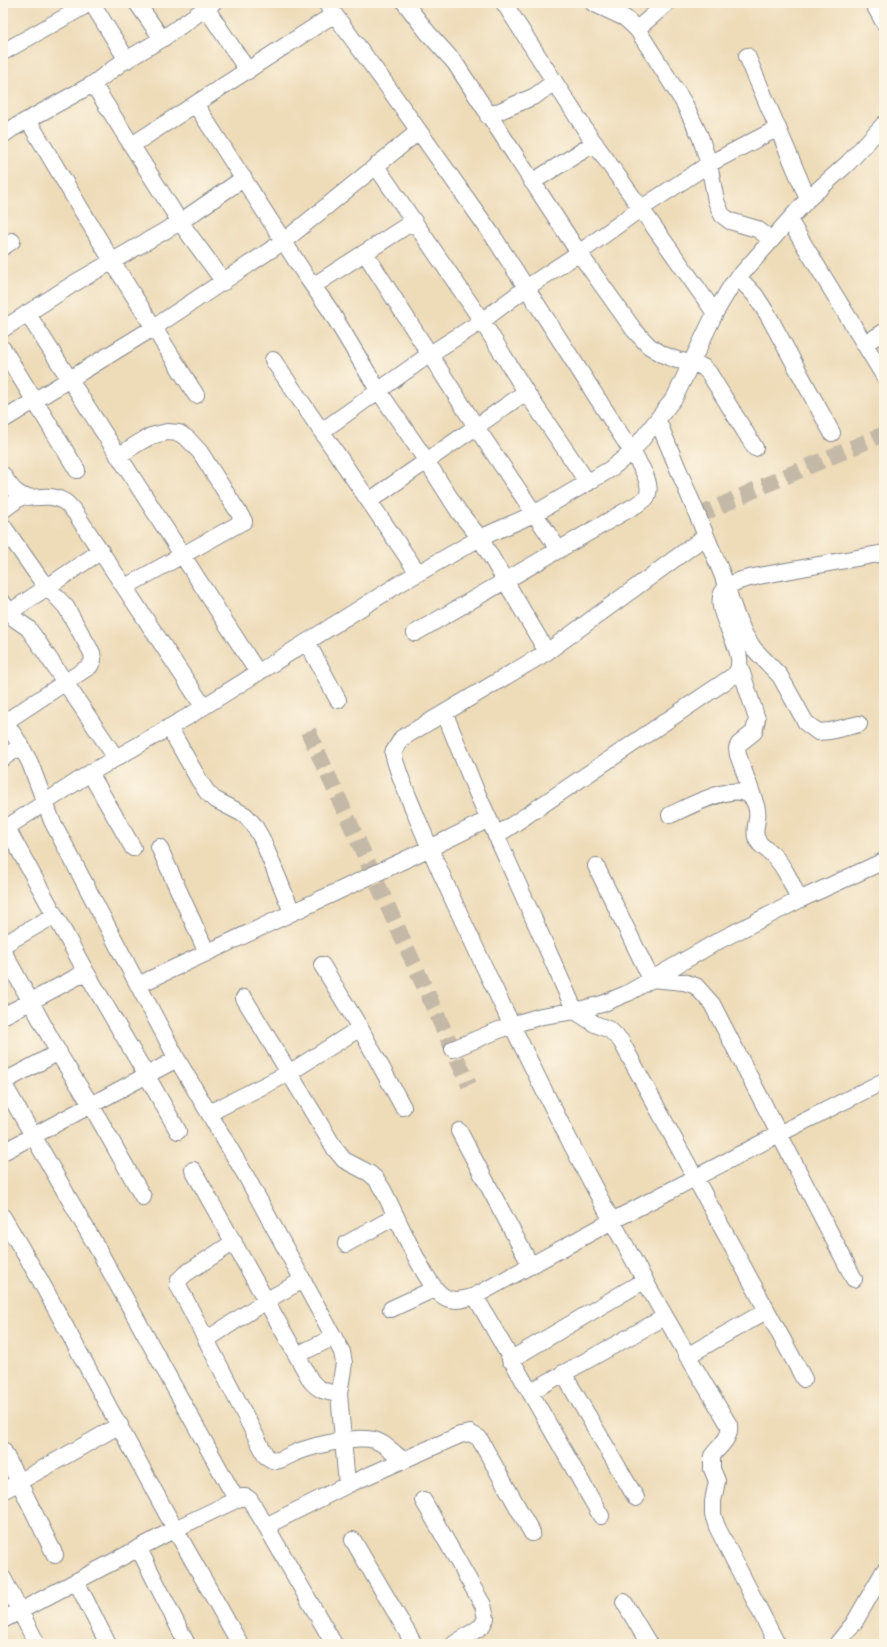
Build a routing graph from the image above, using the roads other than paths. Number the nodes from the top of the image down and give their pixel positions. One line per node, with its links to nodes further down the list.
1 (91, 3): 13 (street); 15 (street)
2 (137, 3): 12 (street)
3 (405, 3): 20 (street)
4 (504, 3): 17 (street)
5 (593, 3): 11 (street)
6 (666, 3): 11 (street)
7 (873, 3): 10 (street)
8 (210, 6): 12 (street); 16 (street)
9 (330, 9): 16 (street); 25 (street)
10 (884, 23)
11 (637, 29): 28 (street)
12 (162, 39): 15 (street)
13 (3, 52)
14 (747, 56): 24 (street)
15 (127, 60): 18 (street)
16 (248, 70): 19 (street)
17 (554, 82): 20 (street); 26 (street)
18 (93, 84): 21 (street); 27 (street)
19 (196, 105): 27 (street); 30 (street)
20 (488, 116): 31 (street)
21 (28, 120): 23 (street); 41 (street)
22 (884, 124): 32 (street)
23 (5, 128)
24 (778, 128): 28 (street); 32 (street)
25 (419, 131): 29 (street); 45 (street)
26 (595, 143): 31 (street); 33 (street)
27 (132, 145): 36 (street)
28 (709, 164): 33 (street); 37 (street)
29 (376, 166): 35 (street); 38 (street)
30 (244, 178): 36 (street); 38 (street)
31 (532, 182): 39 (street)
32 (808, 199): 34 (street)
33 (640, 209): 39 (street); 47 (street)
34 (789, 220): 37 (street); 52 (street)
35 (414, 221): 40 (street); 48 (street)
36 (180, 222): 41 (street); 43 (street)
37 (771, 239): 42 (street)
38 (284, 241): 43 (street); 44 (street)
39 (579, 252): 45 (street); 56 (street)
40 (365, 253): 44 (street); 54 (street)
41 (112, 261): 46 (street); 49 (street)
42 (738, 277): 47 (street); 67 (street)
43 (224, 282): 49 (street)
44 (313, 286): 59 (street)
45 (526, 288): 48 (street); 69 (street)
46 (27, 313): 50 (street); 58 (street)
47 (715, 313): 56 (street)
48 (482, 321): 54 (street); 60 (street)
49 (153, 328): 58 (street); 61 (street)
50 (3, 329)
51 (884, 332): 52 (street)
52 (864, 344): 57 (street)
53 (3, 349): 62 (street)
54 (430, 354): 59 (street); 65 (street)
55 (273, 360): 66 (street)
56 (692, 362): 64 (street); 68 (street)
57 (884, 376)
58 (68, 380): 62 (street); 70 (street)
59 (378, 390): 66 (street); 71 (street)
60 (526, 392): 65 (street); 74 (street)
61 (196, 395)
62 (35, 400): 63 (street); 72 (street)
63 (3, 420)
64 (658, 421): 69 (street); 80 (street)
65 (476, 427): 71 (street); 78 (street)
66 (322, 431): 76 (street)
67 (832, 433)
68 (755, 448)
69 (632, 452): 74 (street); 82 (street)
70 (118, 456): 85 (street); 85 (street)
71 (427, 461): 76 (street); 81 (street)
72 (77, 470)
73 (3, 475): 75 (street)
74 (588, 483): 78 (street)
75 (22, 496): 77 (street); 83 (street)
76 (369, 501): 86 (street)
77 (3, 510)
78 (534, 514): 81 (street); 82 (street)
79 (3, 526): 88 (street)
80 (706, 536): 90 (street); 94 (street)
81 (480, 538): 86 (street); 87 (street)
82 (559, 550): 87 (street)
83 (101, 551): 88 (street); 89 (street)
84 (884, 553): 90 (street)
85 (182, 555): 89 (street); 96 (street)
86 (418, 573): 93 (street)
87 (505, 580): 92 (street); 94 (street)
88 (48, 587): 91 (street); 97 (street)
89 (125, 587): 99 (street)
90 (726, 587): 95 (street); 102 (street)
91 (6, 608): 97 (street)
92 (415, 633)
93 (307, 642): 96 (street); 98 (street)
94 (547, 652): 100 (street)
95 (739, 664): 108 (street); 113 (street)
96 (258, 673): 99 (street)
97 (66, 682): 101 (street); 106 (street)
98 (338, 700)
99 (204, 706): 103 (street)
100 (445, 714): 111 (street); 116 (street)
101 (4, 720): 104 (street)
102 (859, 724)
103 (169, 727): 106 (street); 120 (street)
104 (21, 746): 105 (street); 109 (street)
105 (3, 758)
106 (116, 758): 107 (street)
107 (90, 773): 109 (street); 115 (street)
108 (754, 799): 110 (street); 119 (street)
109 (44, 804): 112 (street); 128 (street)
110 (670, 815)
111 (489, 819): 113 (street); 116 (street)
112 (5, 829): 121 (street)
113 (496, 836): 131 (street)
114 (159, 846): 124 (street)
115 (133, 848)
116 (430, 848): 120 (street); 133 (street)
117 (884, 860): 119 (street)
118 (596, 866): 127 (street)
119 (799, 900): 127 (street)
120 (292, 912): 124 (street)
121 (55, 915): 122 (street); 126 (street)
122 (3, 945)
123 (3, 951): 130 (street)
124 (207, 953): 128 (street)
125 (322, 965): 134 (street)
126 (86, 972): 130 (street); 139 (street)
127 (651, 979): 131 (street); 147 (street)
128 (138, 985): 137 (street)
129 (244, 998): 138 (street)
130 (31, 1000): 132 (street); 136 (street)
131 (575, 1012): 133 (street); 151 (street)
132 (3, 1016)
133 (511, 1025): 135 (street); 155 (street)
134 (360, 1028): 138 (street); 143 (street)
135 (453, 1049)
136 (59, 1052): 141 (street); 142 (street)
137 (177, 1059): 139 (street); 144 (street)
138 (289, 1072): 144 (street); 153 (street)
139 (147, 1076): 142 (street); 145 (street)
140 (884, 1081): 147 (street)
141 (3, 1082): 148 (street)
142 (91, 1105): 148 (street); 152 (street)
143 (403, 1107)
144 (209, 1114): 160 (street)
145 (178, 1131)
146 (459, 1131): 158 (street)
147 (778, 1134): 151 (street); 159 (street)
148 (34, 1136): 149 (street); 185 (street)
149 (3, 1152)
150 (193, 1170): 156 (street)
151 (695, 1178): 155 (street); 166 (street)
152 (143, 1197)
153 (396, 1216): 157 (street); 162 (street)
154 (3, 1217): 177 (street)
155 (612, 1221): 158 (street); 161 (street)
156 (234, 1242): 164 (street); 169 (street)
157 (346, 1244)
158 (531, 1266): 163 (street)
159 (854, 1279)
160 (303, 1280): 164 (street); 168 (street)
161 (644, 1280): 167 (street); 172 (street)
162 (434, 1289): 163 (street); 165 (street)
163 (475, 1296): 172 (street)
164 (266, 1300): 169 (street); 170 (street)
165 (391, 1309)
166 (766, 1311): 171 (street); 174 (street)
167 (665, 1316): 171 (street); 173 (street)
168 (334, 1337): 170 (street); 176 (street)
169 (206, 1340): 178 (street)
170 (297, 1355): 176 (street)
171 (687, 1356): 208 (street)
172 (510, 1360): 175 (street)
173 (563, 1373): 175 (street); 184 (street)
174 (804, 1379)
175 (530, 1392): 187 (street)
176 (339, 1394): 178 (street)
177 (120, 1425): 181 (street); 189 (street)
178 (343, 1441): 180 (street); 182 (street)
179 (3, 1450): 181 (street)
180 (404, 1461): 182 (street); 190 (street)
181 (19, 1482): 183 (street); 193 (street)
182 (347, 1485): 188 (street)
183 (3, 1491)
184 (636, 1498)
185 (236, 1499): 188 (street); 189 (street)
186 (423, 1500): 206 (street)
187 (601, 1516)
188 (266, 1526): 204 (street)
189 (175, 1529): 192 (street); 203 (street)
190 (532, 1533)
191 (353, 1540): 205 (street)
192 (139, 1549): 196 (street); 202 (street)
193 (56, 1556)
194 (884, 1571): 209 (street)
195 (3, 1578): 198 (street)
196 (76, 1582): 198 (street); 201 (street)
197 (624, 1602): 207 (street)
198 (20, 1611): 199 (street); 200 (street)
199 (3, 1620)
200 (37, 1644)
201 (108, 1644)
202 (187, 1644)
203 (240, 1644)
204 (334, 1644)
205 (414, 1644)
206 (454, 1644)
207 (648, 1644)
208 (777, 1644)
209 (836, 1644)

